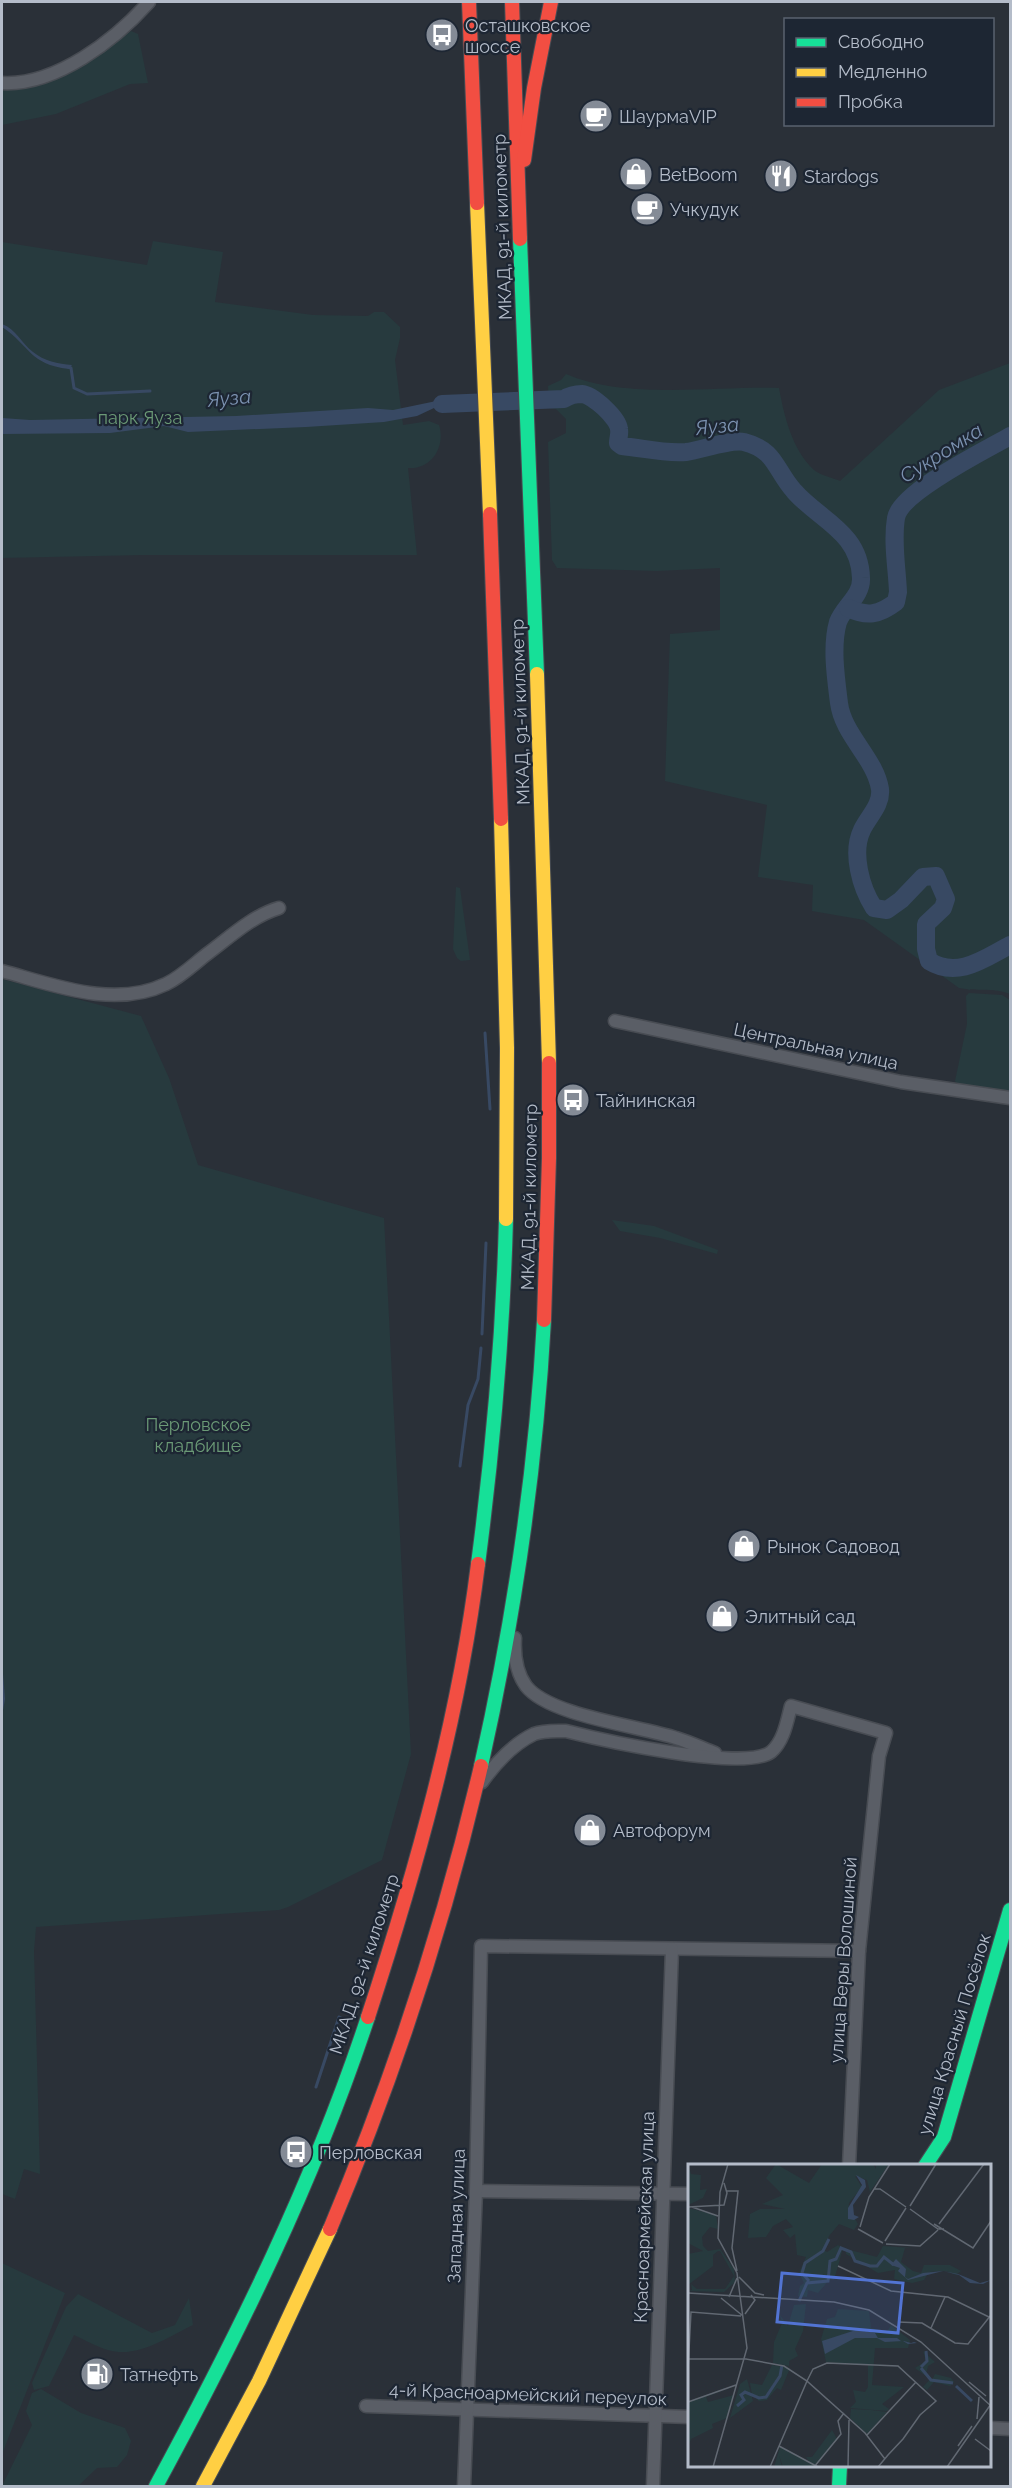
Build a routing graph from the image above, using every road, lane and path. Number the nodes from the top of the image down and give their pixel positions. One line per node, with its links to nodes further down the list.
1 (149, 2): 5 (street)
2 (512, 2): 6 (main road, МКАД, 91-й километр)
3 (551, 2): 6 (main road)
4 (469, 3): 11 (main road, МКАД, 91-й километр)
5 (2, 82)
6 (519, 199): 12 (main road, МКАД, 91-й километр)
7 (279, 908): 8 (street)
8 (2, 971)
9 (615, 1021): 10 (street, Центральная улица)
10 (1011, 1098)
11 (496, 1418): 31 (main road, МКАД, 92-й километр)
12 (518, 1580): 13 (street); 14 (main road)
13 (724, 1757): 14 (street); 17 (street, улица Веры Волошиной)
14 (475, 1793): 29 (main road)
15 (1011, 1910): 19 (main road, улица Красный Посёлок)
16 (672, 1949): 17 (street); 20 (street, Западная улица); 21 (street, Красноармейская улица)
17 (859, 1951): 18 (street, улица Веры Волошиной)
18 (849, 2164)
19 (927, 2164)
20 (476, 2191): 21 (street); 24 (street, Западная улица)
21 (663, 2193): 22 (street); 25 (street, Красноармейская улица)
22 (688, 2194)
23 (366, 2406): 24 (street, 4-й Красноармейский переулок)
24 (467, 2409): 25 (street, 4-й Красноармейский переулок); 34 (street, Западная улица)
25 (655, 2416): 26 (street, 4-й Красноармейский переулок); 35 (street, Красноармейская улица)
26 (688, 2417)
27 (991, 2428): 28 (street)
28 (1011, 2428)
29 (221, 2454): 32 (main road); 33 (main road)
30 (840, 2467): 36 (main road)
31 (156, 2487)
32 (202, 2487)
33 (212, 2487)
34 (464, 2487)
35 (653, 2487)
36 (839, 2487)

